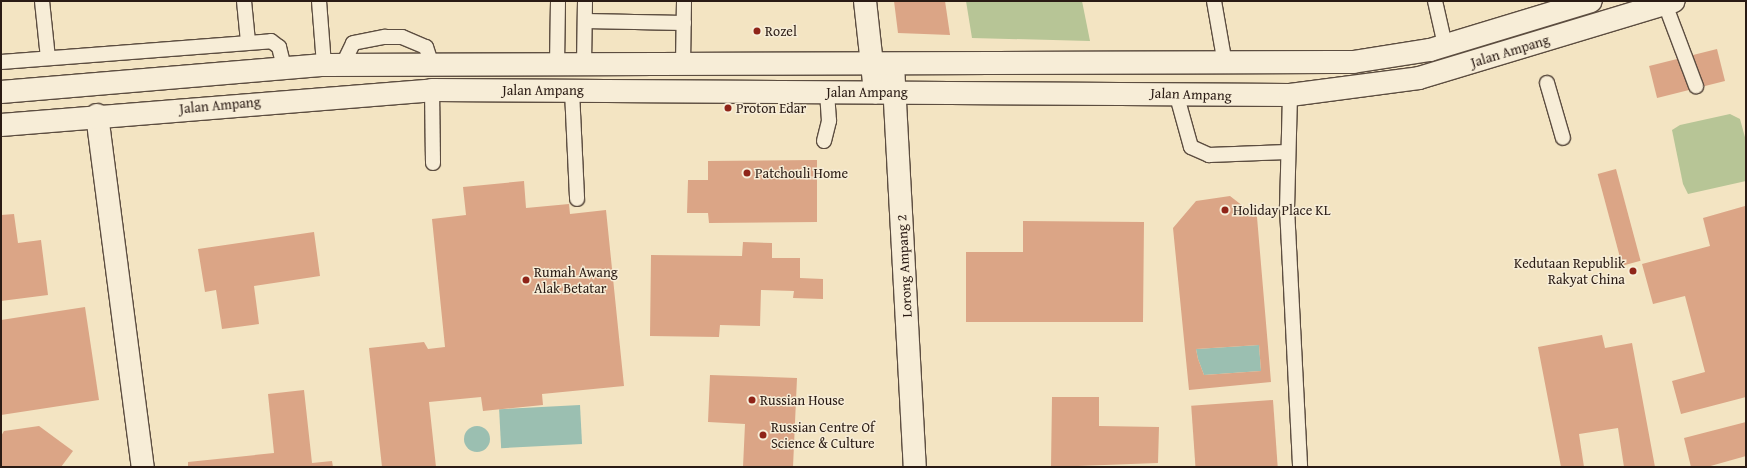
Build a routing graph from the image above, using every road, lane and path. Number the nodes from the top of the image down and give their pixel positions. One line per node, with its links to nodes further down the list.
1 (42, 1): 16 (lane)
2 (244, 1): 14 (lane)
3 (319, 1): 19 (lane)
4 (558, 1): 20 (lane)
5 (585, 1): 12 (lane)
6 (684, 1): 13 (lane)
7 (865, 1): 23 (main road, Lorong Ampang 2)
8 (1214, 1): 18 (lane)
9 (1435, 1): 15 (lane)
10 (1590, 1): 15 (main road, Jalan Ampang)
11 (1670, 2): 27 (lane); 34 (main road, Jalan Ampang)
12 (585, 22): 13 (lane); 21 (lane)
13 (684, 23): 22 (lane)
14 (248, 42): 16 (lane); 25 (lane)
15 (1445, 45): 18 (main road, Jalan Ampang)
16 (48, 58): 17 (lane)
17 (1, 62)
18 (1225, 64): 23 (main road, Jalan Ampang)
19 (333, 65): 24 (main road, Jalan Ampang); 24 (lane); 25 (main road, Jalan Ampang)
20 (557, 65): 21 (main road, Jalan Ampang); 24 (main road, Jalan Ampang)
21 (584, 65): 22 (main road, Jalan Ampang)
22 (683, 65): 23 (main road, Jalan Ampang)
23 (883, 65): 32 (main road, Lorong Ampang 2)
24 (432, 66)
25 (284, 67): 30 (main road, Jalan Ampang)
26 (1547, 83): 37 (lane)
27 (1696, 86)
28 (432, 90): 29 (main road, Jalan Ampang); 35 (main road, Jalan Ampang); 40 (lane)
29 (572, 91): 31 (main road, Jalan Ampang); 41 (lane)
30 (1, 92)
31 (827, 92): 32 (main road, Jalan Ampang); 38 (lane)
32 (884, 92): 33 (main road, Jalan Ampang); 43 (main road, Lorong Ampang 2)
33 (1176, 93): 34 (main road, Jalan Ampang); 39 (lane)
34 (1290, 95): 39 (lane)
35 (97, 115): 36 (main road, Jalan Ampang); 42 (main road)
36 (1, 125)
37 (1563, 138)
38 (824, 142)
39 (1287, 152): 44 (lane)
40 (433, 163)
41 (577, 199)
42 (143, 467)
43 (915, 467)
44 (1300, 467)

